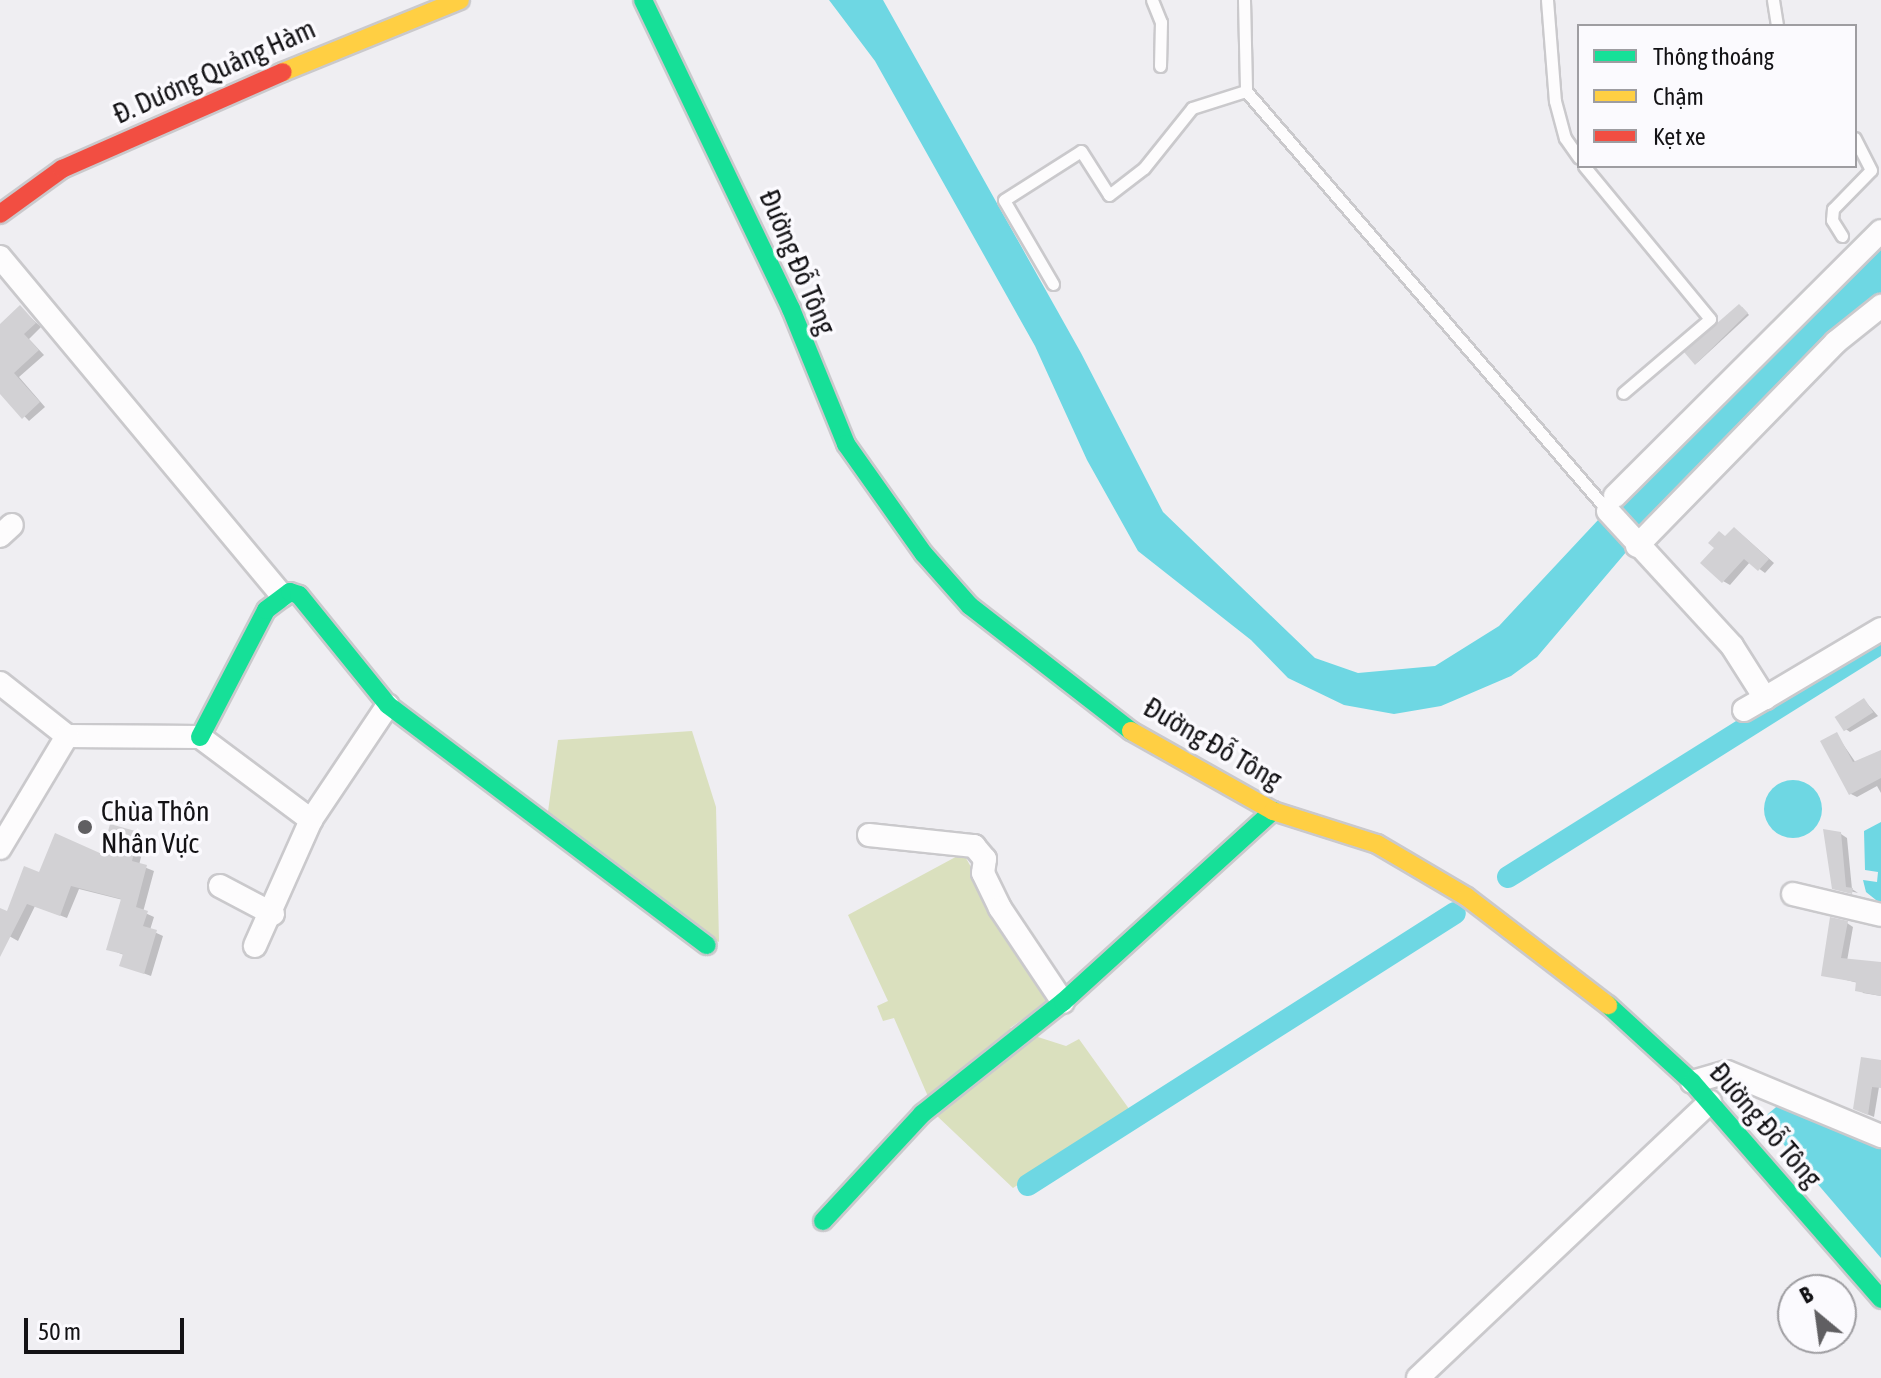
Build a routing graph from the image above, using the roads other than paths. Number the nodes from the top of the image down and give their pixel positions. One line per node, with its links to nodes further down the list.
1 (460, 0): 13 (main road, Đ. Dương Quảng Hàm)
2 (643, 0): 30 (main road, Đường Đỗ Tông)
3 (1152, 0): 8 (lane)
4 (1244, 0): 9 (lane)
5 (1547, 0): 11 (lane)
6 (1773, 0): 7 (lane)
7 (1777, 24)
8 (1160, 66)
9 (1246, 91): 17 (lane); 20 (lane)
10 (1857, 142): 15 (lane)
11 (1577, 155)
12 (1586, 168): 19 (lane)
13 (0, 214)
14 (1881, 231): 20 (street)
15 (1842, 236)
16 (0, 257): 22 (street)
17 (1053, 284)
18 (1881, 306): 21 (street)
19 (1623, 393)
20 (1611, 504): 21 (street)
21 (1636, 545): 25 (street)
22 (282, 596): 26 (main road); 29 (main road)
23 (1881, 629): 25 (street)
24 (0, 683): 28 (street)
25 (1765, 698): 27 (street)
26 (388, 705): 31 (street); 38 (main road)
27 (1744, 710)
28 (67, 736): 29 (street); 33 (street)
29 (200, 737): 31 (street)
30 (1273, 811): 40 (main road); 41 (main road, Đường Đỗ Tông)
31 (311, 820): 36 (street)
32 (869, 835): 40 (street)
33 (0, 848)
34 (220, 886): 36 (street)
35 (1793, 894): 37 (street)
36 (273, 914): 39 (street)
37 (1881, 915)
38 (707, 945)
39 (255, 946)
40 (1063, 1002): 44 (main road)
41 (1692, 1082): 42 (main road, Đường Đỗ Tông); 43 (street)
42 (1710, 1102): 45 (main road, Đường Đỗ Tông); 46 (street)
43 (1881, 1136)
44 (823, 1221)
45 (1881, 1299)
46 (1418, 1378)

